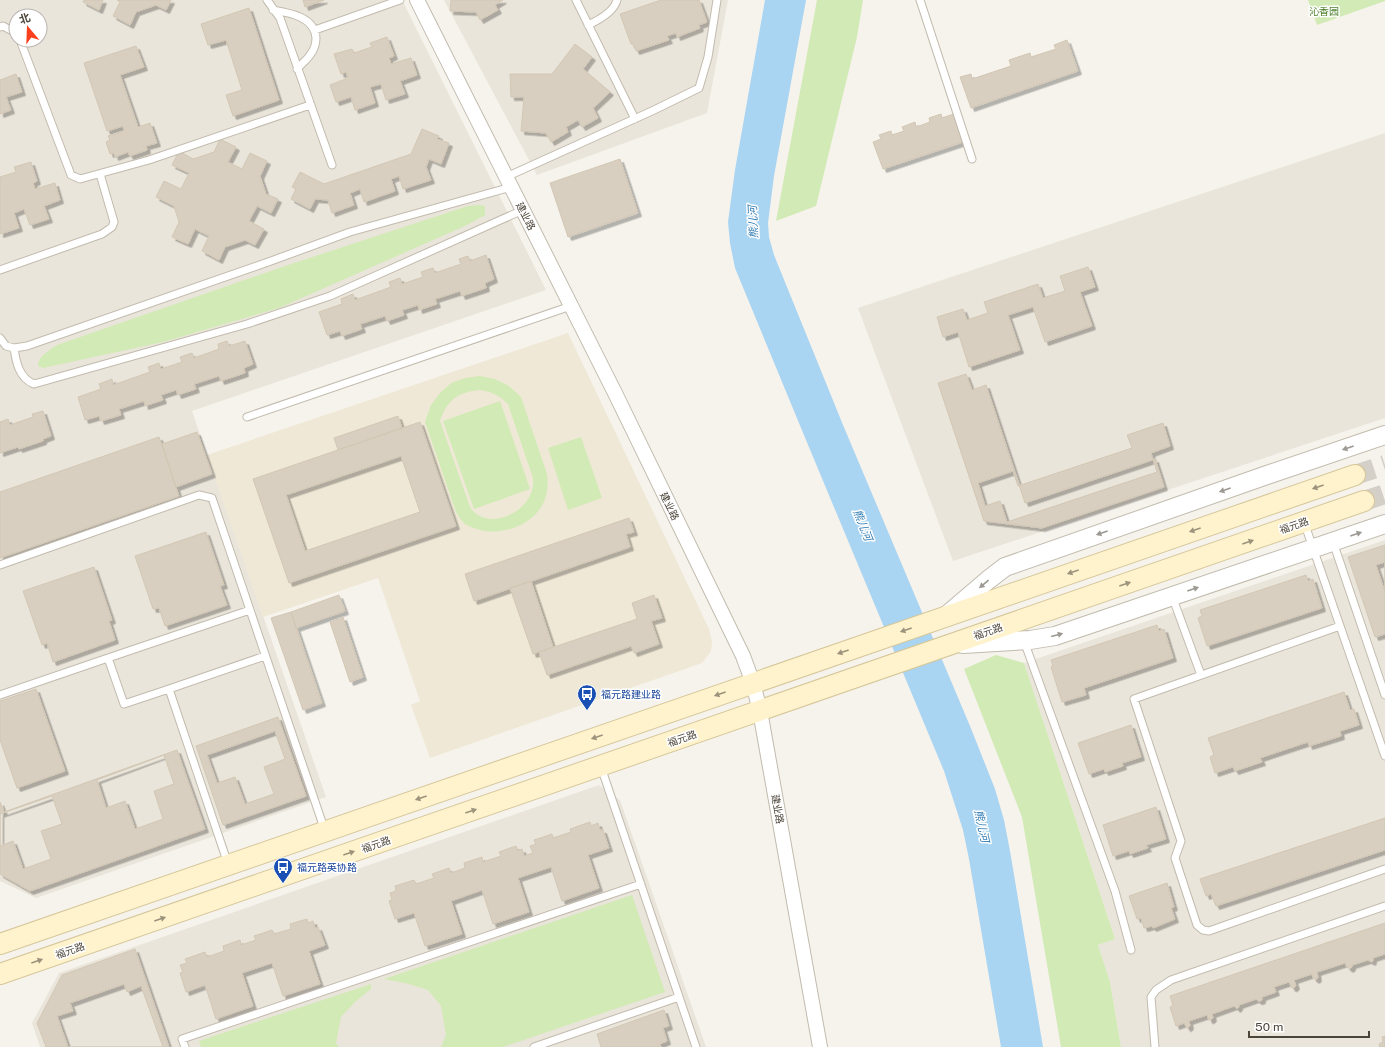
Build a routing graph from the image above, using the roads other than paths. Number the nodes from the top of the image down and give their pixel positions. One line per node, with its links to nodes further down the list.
1 (267, 0): 8 (lane)
2 (400, 0): 10 (lane)
3 (417, 0): 18 (street, 建业路)
4 (576, 0): 9 (lane)
5 (617, 0): 9 (lane)
6 (717, 0): 14 (lane)
7 (920, 0): 15 (lane)
8 (274, 10): 10 (lane); 12 (lane)
9 (588, 25): 14 (lane)
10 (315, 30): 12 (lane)
11 (23, 48): 17 (lane)
12 (297, 69): 13 (lane)
13 (310, 105): 16 (lane); 17 (lane)
14 (635, 119): 18 (lane)
15 (972, 160)
16 (332, 165)
17 (100, 174): 20 (lane)
18 (508, 182): 19 (street, 建业路); 23 (lane)
19 (523, 210): 21 (street, 建业路); 23 (lane)
20 (0, 270)
21 (571, 306): 24 (lane); 42 (street, 建业路)
22 (0, 338): 23 (lane)
23 (14, 348)
24 (247, 416)
25 (1385, 436): 35 (street, one-way to 35)
26 (1355, 474): 35 (main road, one-way to 35)
27 (1364, 501): 28 (main road, 福元路)
28 (1304, 522): 31 (lane); 38 (main road, 福元路, one-way to 28)
29 (1385, 524): 30 (street, one-way to 29)
30 (1333, 542): 31 (street); 45 (lane)
31 (1313, 549): 33 (street, one-way to 31); 36 (lane)
32 (0, 565): 34 (lane)
33 (1172, 596): 37 (street, one-way to 33); 41 (lane)
34 (250, 610): 39 (lane); 40 (lane)
35 (938, 619): 42 (main road, one-way to 42)
36 (1340, 626): 41 (lane); 47 (lane)
37 (1024, 641): 38 (street); 55 (lane)
38 (945, 646): 46 (main road, 福元路)
39 (266, 656): 43 (lane); 49 (lane)
40 (108, 658): 43 (lane); 44 (lane)
41 (1201, 675): 51 (lane)
42 (753, 683): 46 (street, 建业路); 49 (main road, one-way to 49)
43 (169, 689): 50 (lane)
44 (0, 695)
45 (1385, 695)
46 (760, 711): 48 (main road, 福元路); 61 (street, 建业路)
47 (1385, 756)
48 (601, 766): 52 (lane); 56 (main road, 福元路, one-way to 48)
49 (325, 832): 50 (main road)
50 (228, 865): 54 (main road)
51 (1385, 869)
52 (641, 884): 57 (lane); 58 (lane)
53 (1385, 906): 62 (lane)
54 (0, 944)
55 (1131, 950)
56 (0, 974)
57 (679, 997): 59 (lane); 60 (lane)
58 (185, 1047)
59 (534, 1047)
60 (696, 1047)
61 (820, 1047)
62 (1155, 1047)

